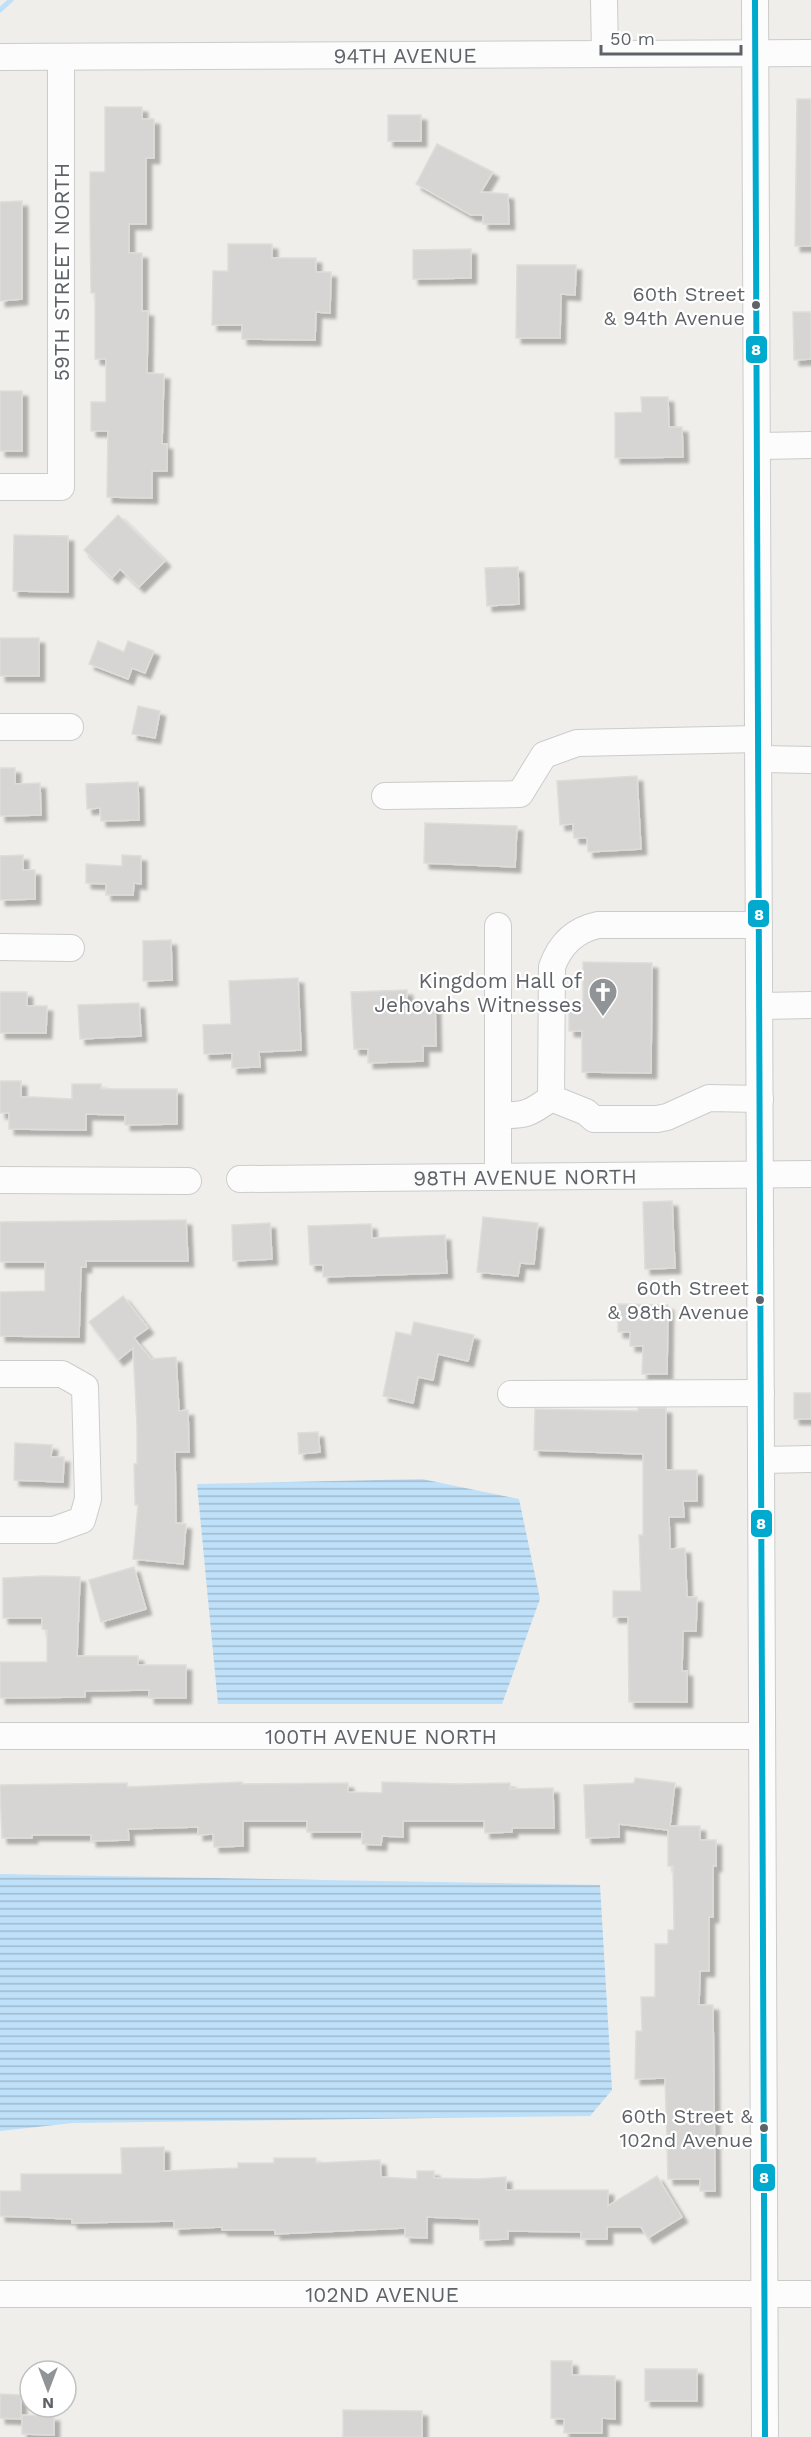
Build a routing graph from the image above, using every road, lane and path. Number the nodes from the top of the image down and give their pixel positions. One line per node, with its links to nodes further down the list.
1 (604, 0): 5 (street)
2 (755, 0): 3 (street)
3 (756, 53): 4 (street, 94TH AVENUE); 5 (street, 94TH AVENUE); 9 (street)
4 (811, 53)
5 (605, 54): 7 (street, 94TH AVENUE)
6 (0, 57): 7 (street, 94TH AVENUE)
7 (61, 57): 10 (street, 59TH STREET NORTH)
8 (811, 445): 9 (street)
9 (757, 446): 13 (street)
10 (0, 487)
11 (0, 727): 12 (street)
12 (70, 727)
13 (758, 749): 14 (street); 15 (street); 16 (street)
14 (811, 760)
15 (386, 796)
16 (759, 925): 21 (street); 22 (street)
17 (498, 926): 24 (street)
18 (0, 947): 19 (street)
19 (71, 948)
20 (811, 1005): 21 (street)
21 (759, 1006): 23 (street)
22 (551, 1098): 23 (street); 24 (street)
23 (760, 1099): 25 (street)
24 (498, 1115): 27 (street)
25 (760, 1174): 26 (street, 98TH AVENUE NORTH); 27 (street, 98TH AVENUE NORTH); 32 (street)
26 (811, 1174)
27 (498, 1177): 28 (street, 98TH AVENUE NORTH)
28 (240, 1179)
29 (0, 1180): 30 (street)
30 (188, 1181)
31 (0, 1374): 36 (street)
32 (761, 1393): 33 (street); 34 (street)
33 (511, 1394)
34 (761, 1460): 35 (street); 38 (street)
35 (811, 1460)
36 (0, 1530)
37 (0, 1736): 38 (street, 100TH AVENUE NORTH)
38 (762, 1736): 40 (street)
39 (0, 2294): 40 (street, 102ND AVENUE)
40 (765, 2294): 41 (street, 102ND AVENUE); 42 (street)
41 (811, 2294)
42 (765, 2437)

